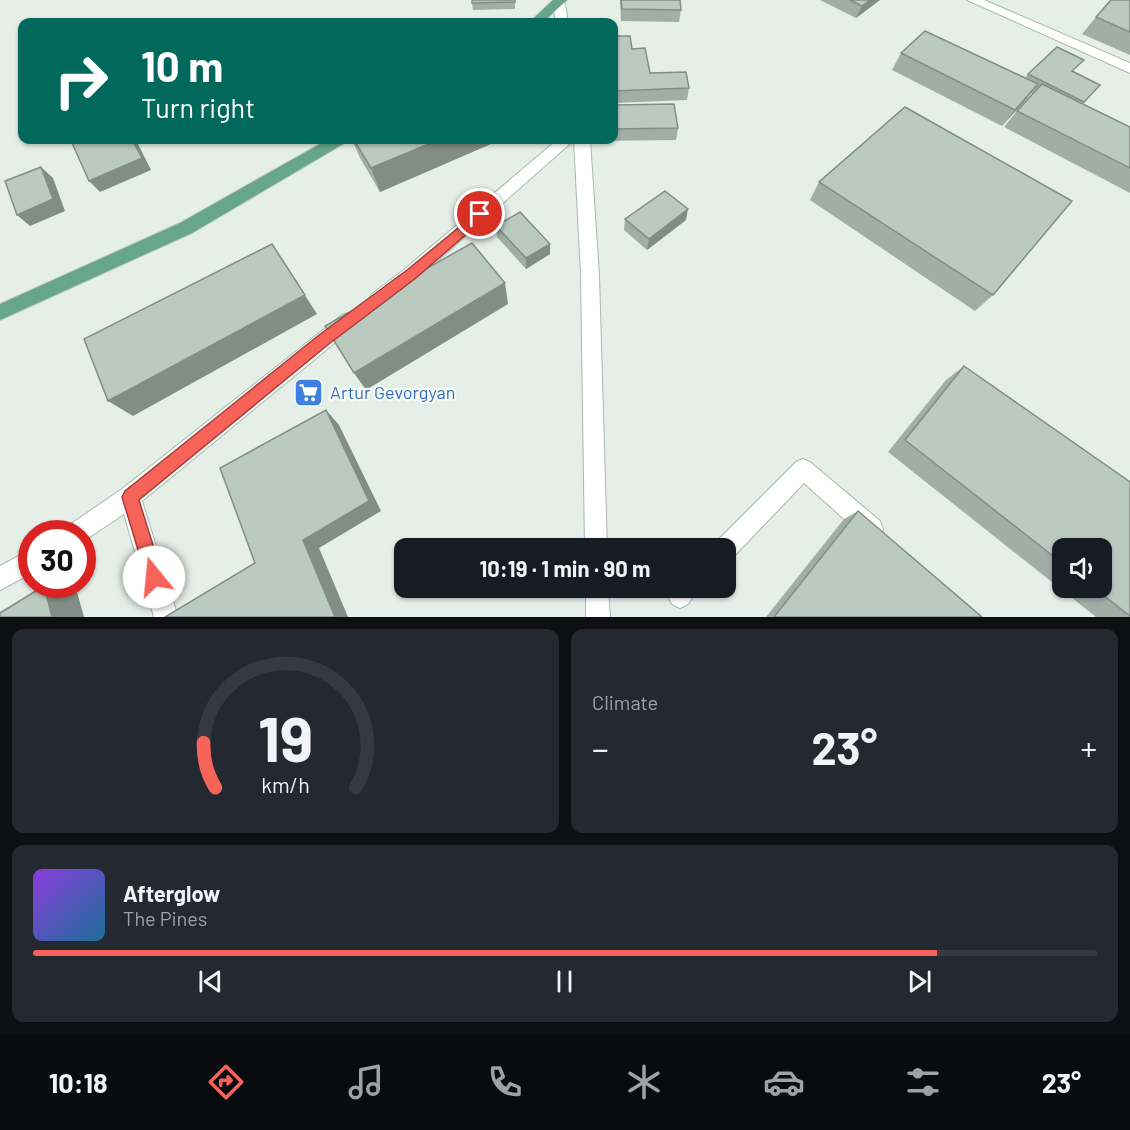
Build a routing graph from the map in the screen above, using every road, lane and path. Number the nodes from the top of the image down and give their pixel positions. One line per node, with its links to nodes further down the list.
1 (973, 0): 5 (street)
2 (560, 2): 3 (main road); 4 (street)
3 (541, 18)
4 (562, 18)
5 (1130, 68)
6 (331, 144): 9 (main road)
7 (561, 144): 10 (street)
8 (582, 144): 12 (street)
9 (0, 312)
10 (130, 497): 11 (street); 18 (street)
11 (96, 520)
12 (596, 538)
13 (736, 538): 14 (street)
14 (892, 547)
15 (18, 568): 16 (street)
16 (0, 579)
17 (597, 598): 19 (street)
18 (166, 617)
19 (598, 617)

